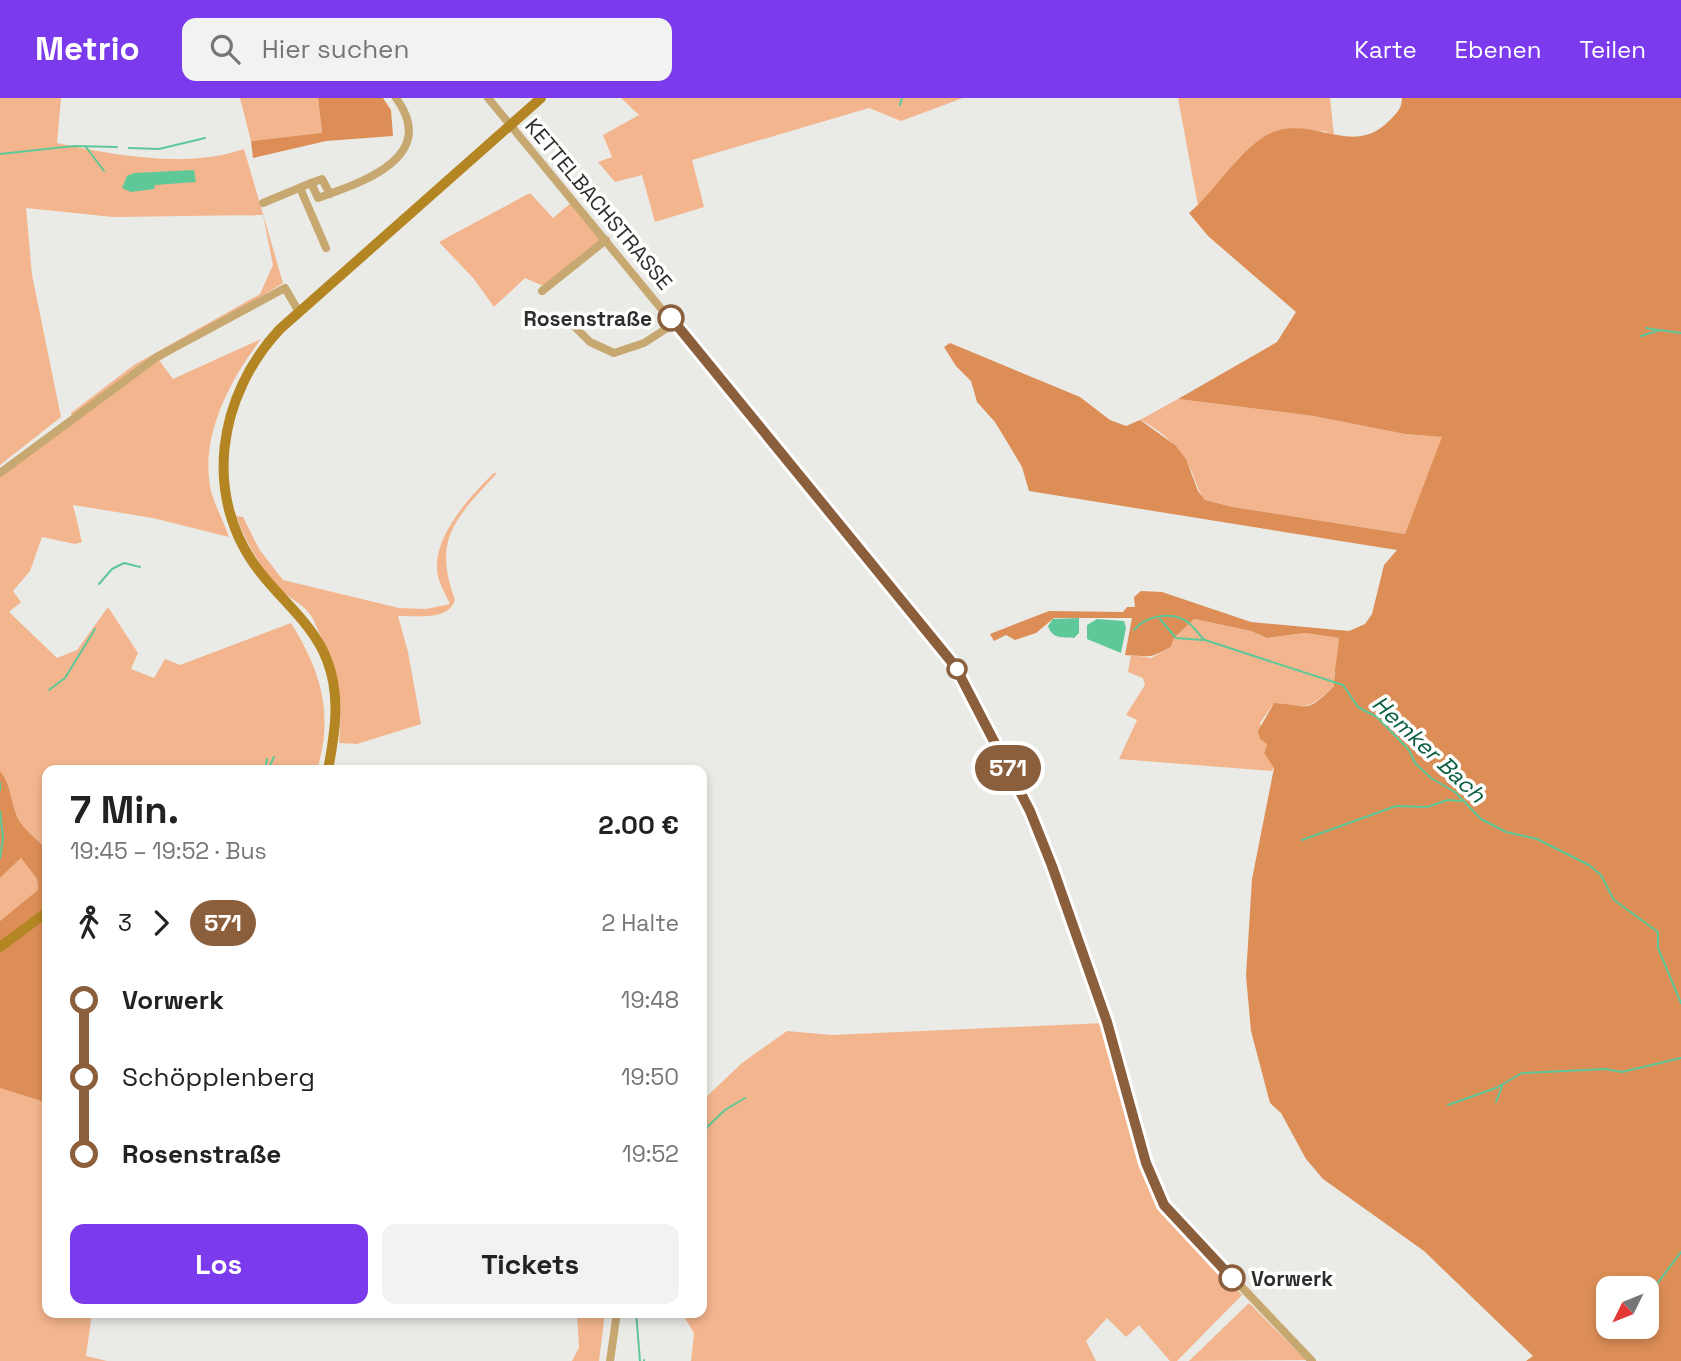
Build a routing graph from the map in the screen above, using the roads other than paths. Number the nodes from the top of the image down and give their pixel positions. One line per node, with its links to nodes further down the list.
1 (396, 98): 6 (street)
2 (488, 98): 5 (street, KETTELBACHSTRASSE)
3 (541, 98): 5 (main road)
4 (550, 98): 5 (main road)
5 (512, 126): 8 (main road); 8 (main road); 9 (street, KETTELBACHSTRASSE)
6 (300, 188): 7 (street); 10 (street)
7 (263, 204)
8 (388, 235): 12 (main road)
9 (606, 240): 11 (street); 13 (street, KETTELBACHSTRASSE)
10 (326, 248)
11 (542, 291)
12 (299, 312): 15 (street); 16 (main road)
13 (675, 323): 14 (street); 21 (street, KETTELBACHSTRASSE)
14 (574, 326)
15 (0, 473)
16 (329, 765)
17 (42, 916): 18 (main road)
18 (0, 947)
19 (616, 1318): 20 (street)
20 (610, 1361)
21 (1312, 1361)

